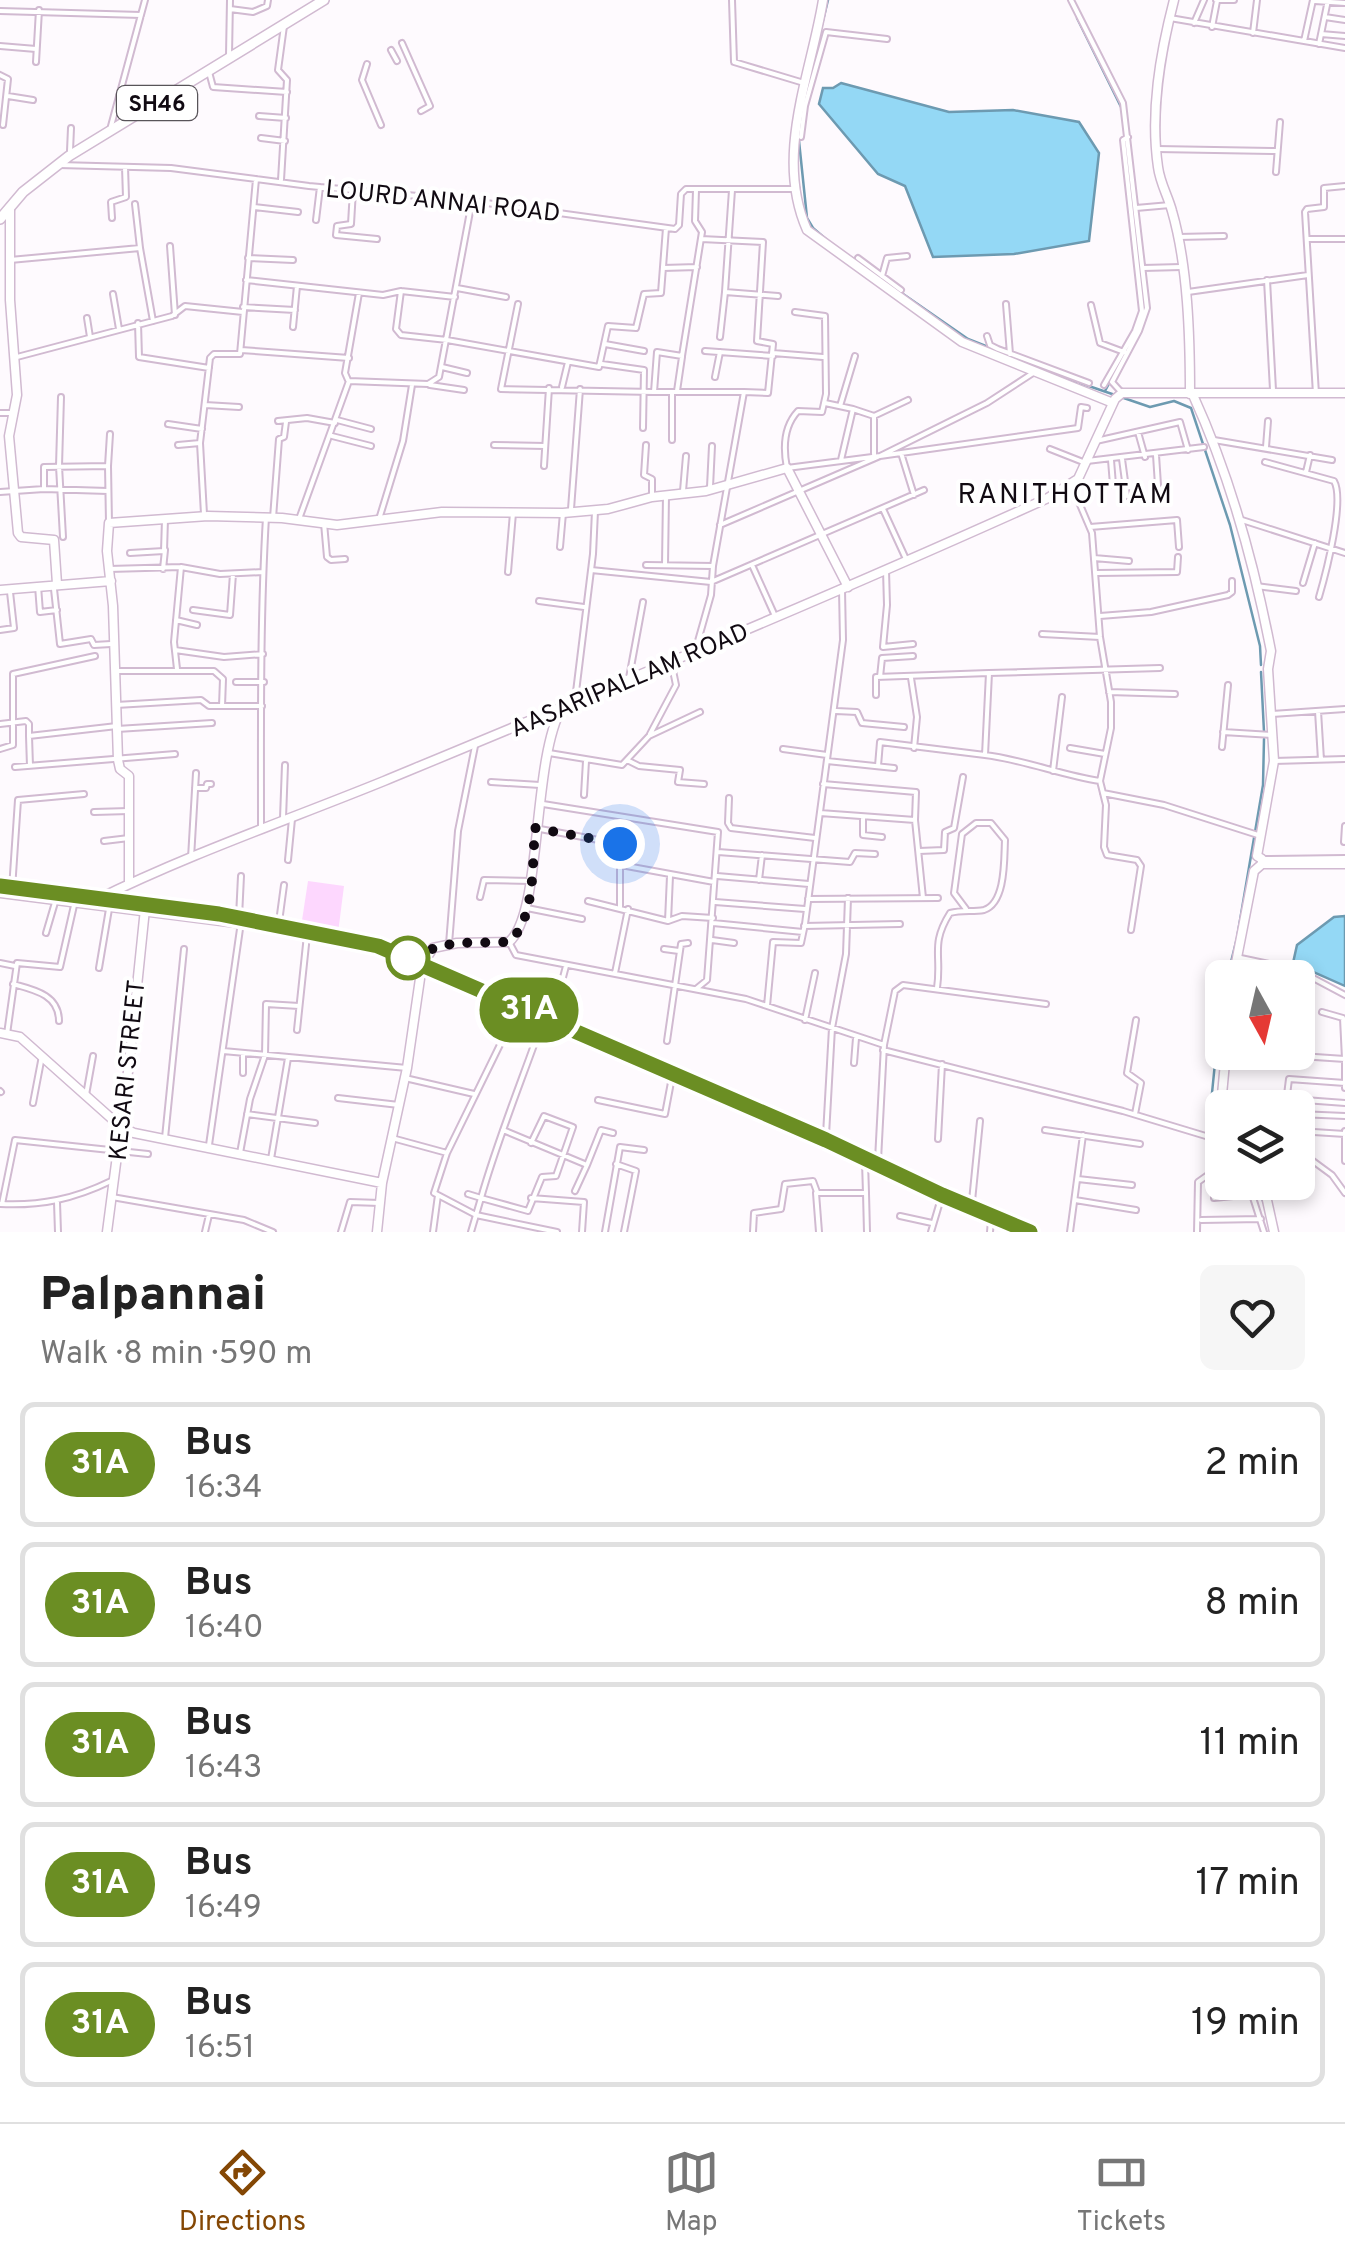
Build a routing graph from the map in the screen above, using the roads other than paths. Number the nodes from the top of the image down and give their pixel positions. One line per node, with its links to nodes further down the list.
1 (145, 0): 19 (street)
2 (230, 0): 16 (street)
3 (268, 0): 16 (street)
4 (324, 0): 25 (main road, SH46)
5 (732, 0): 45 (street)
6 (823, 0): 38 (street)
7 (1070, 0): 79 (street)
8 (1174, 0): 21 (street)
9 (1204, 0): 24 (street)
10 (1234, 0): 13 (street)
11 (1257, 0): 27 (street)
12 (1313, 0): 14 (street); 31 (street)
13 (1217, 1): 26 (street)
14 (1328, 1): 15 (street); 22 (street)
15 (1345, 3)
16 (230, 9): 39 (street)
17 (39, 10): 18 (street); 19 (street); 36 (street)
18 (0, 11): 20 (street)
19 (142, 15): 56 (street)
20 (0, 18)
21 (1170, 18): 24 (street); 60 (street)
22 (1325, 18): 23 (street); 28 (street)
23 (1345, 20)
24 (1194, 23): 26 (street)
25 (284, 26): 39 (main road, SH46); 46 (street)
26 (1212, 27): 27 (street)
27 (1253, 34): 31 (street)
28 (1321, 34): 29 (street); 33 (street)
29 (1345, 36)
30 (887, 38): 38 (street)
31 (1304, 41): 33 (street)
32 (402, 43): 49 (street)
33 (1319, 44): 35 (street)
34 (0, 46): 36 (street)
35 (1345, 48)
36 (36, 49): 41 (street)
37 (391, 50): 40 (street)
38 (813, 59): 45 (street)
39 (229, 60): 43 (main road, SH46)
40 (397, 61)
41 (36, 62)
42 (366, 64): 53 (street)
43 (210, 72): 46 (street); 56 (main road, SH46)
44 (0, 75): 47 (street)
45 (807, 83): 57 (street); 70 (street)
46 (287, 92): 51 (street)
47 (6, 95): 48 (street); 54 (street)
48 (33, 100)
49 (420, 111)
50 (258, 116): 51 (street)
51 (286, 118): 59 (street)
52 (1280, 122): 61 (street)
53 (381, 125)
54 (3, 126)
55 (71, 128): 62 (street)
56 (110, 130): 62 (main road, SH46)
57 (801, 137)
58 (261, 138): 59 (street)
59 (284, 142): 67 (street)
60 (1157, 149): 61 (street); 76 (street)
61 (1277, 150): 65 (street)
62 (69, 156): 63 (main road, SH46)
63 (56, 165): 64 (street, LOURD ANNAI ROAD); 77 (main road, SH46)
64 (125, 167): 66 (street, LOURD ANNAI ROAD); 81 (street)
65 (1276, 172)
66 (256, 179): 67 (street, LOURD ANNAI ROAD); 78 (street)
67 (281, 182): 69 (street, LOURD ANNAI ROAD)
68 (1345, 186): 89 (street)
69 (320, 187): 71 (street, LOURD ANNAI ROAD); 83 (street)
70 (797, 189): 73 (street); 104 (street)
71 (353, 190): 74 (street, LOURD ANNAI ROAD); 87 (street)
72 (696, 190): 73 (street); 84 (street); 88 (street)
73 (732, 190): 91 (street)
74 (472, 201): 84 (street, LOURD ANNAI ROAD); 108 (street)
75 (135, 204): 93 (street)
76 (1170, 205): 79 (street); 86 (street)
77 (10, 206): 82 (main road, SH46); 97 (street)
78 (254, 207): 80 (street); 95 (street)
79 (1135, 207): 102 (street); 141 (street)
80 (298, 212)
81 (112, 218)
82 (0, 219)
83 (316, 220)
84 (666, 228): 101 (street)
85 (1224, 236): 86 (street)
86 (1177, 238): 100 (street)
87 (377, 239)
88 (701, 239): 91 (street); 99 (street)
89 (1307, 239): 90 (street); 103 (street)
90 (1345, 239)
91 (730, 240): 112 (street); 118 (street)
92 (170, 246): 125 (street)
93 (140, 248): 97 (street); 127 (street)
94 (907, 256): 104 (street)
95 (248, 258): 98 (street); 105 (street)
96 (858, 258): 104 (street)
97 (10, 260): 147 (street)
98 (293, 260)
99 (696, 267): 101 (street); 144 (street)
100 (1181, 267): 102 (street); 113 (street)
101 (663, 268): 135 (street)
102 (1143, 268): 141 (street)
103 (1308, 275): 106 (street); 172 (street)
104 (879, 277): 109 (street); 153 (street)
105 (246, 280): 107 (street); 122 (street)
106 (1267, 280): 113 (street); 171 (street)
107 (297, 286): 111 (street); 123 (street)
108 (456, 288): 115 (street); 117 (street)
109 (902, 290)
110 (401, 291): 111 (street); 115 (street); 134 (street)
111 (358, 292): 148 (street)
112 (725, 292): 118 (street); 133 (street)
113 (1184, 292): 170 (street)
114 (113, 294): 130 (street)
115 (455, 296): 134 (street)
116 (778, 296): 118 (street)
117 (506, 297)
118 (760, 297): 142 (street)
119 (518, 304): 139 (street)
120 (1006, 304): 143 (street)
121 (1091, 305): 141 (street)
122 (243, 309): 123 (street); 125 (street); 136 (street)
123 (294, 310): 129 (street)
124 (794, 312): 145 (street)
125 (175, 315): 127 (street)
126 (87, 318): 132 (street)
127 (153, 321): 128 (street)
128 (138, 324): 130 (street); 152 (street)
129 (293, 327)
130 (120, 329): 132 (street)
131 (986, 336): 143 (street)
132 (90, 337): 147 (street)
133 (720, 337)
134 (447, 340): 139 (street); 151 (street)
135 (605, 344): 137 (street); 150 (street)
136 (241, 350): 148 (street); 152 (street)
137 (644, 351)
138 (706, 351): 140 (street)
139 (508, 352): 149 (street); 161 (street)
140 (720, 352): 142 (street); 155 (street)
141 (1125, 353): 160 (street); 174 (street)
142 (773, 354): 145 (street); 168 (street)
143 (1010, 354): 153 (street)
144 (682, 356): 166 (street); 167 (street)
145 (824, 356): 176 (street)
146 (854, 356): 178 (street)
147 (15, 358): 181 (street)
148 (348, 358): 156 (street)
149 (568, 362): 150 (street); 162 (street)
150 (602, 364): 165 (street)
151 (442, 366): 154 (street); 158 (street)
152 (209, 368): 177 (street)
153 (1042, 371): 159 (street); 215 (street)
154 (467, 373)
155 (715, 377)
156 (350, 381): 157 (street); 187 (street)
157 (412, 384): 158 (street); 254 (street)
158 (428, 384): 164 (street)
159 (1081, 384): 174 (street); 210 (street)
160 (1104, 385)
161 (549, 388): 162 (street); 203 (street)
162 (562, 388): 163 (street)
163 (580, 389): 165 (street); 247 (street)
164 (464, 390)
165 (644, 392): 166 (street); 189 (street)
166 (654, 392): 167 (street)
167 (674, 392): 168 (street); 195 (street)
168 (744, 392): 228 (street)
169 (1345, 393): 172 (street)
170 (1191, 394): 171 (street); 174 (street); 197 (street)
171 (1273, 394): 172 (street)
172 (1316, 394)
173 (61, 397): 223 (street)
174 (1117, 397): 196 (street)
175 (908, 400): 183 (street)
176 (825, 402): 178 (street); 226 (street)
177 (205, 405): 179 (street); 190 (street)
178 (840, 406): 180 (street)
179 (239, 407)
180 (853, 409): 183 (street); 218 (street)
181 (11, 412): 182 (street); 209 (street)
182 (0, 413)
183 (874, 416): 215 (street)
184 (1268, 421): 206 (street)
185 (278, 422): 186 (street)
186 (286, 422): 187 (street); 250 (street)
187 (336, 422): 191 (street); 194 (street)
188 (168, 424): 190 (street)
189 (643, 428)
190 (202, 429): 198 (street)
191 (371, 429)
192 (1138, 432): 196 (street); 208 (street); 216 (street)
193 (110, 434): 224 (street)
194 (331, 436): 201 (street); 253 (street)
195 (672, 440)
196 (1096, 440): 221 (street)
197 (1214, 440): 206 (street); 251 (street)
198 (200, 442): 199 (street); 249 (street)
199 (178, 445)
200 (646, 445): 244 (street)
201 (371, 446)
202 (494, 446): 203 (street)
203 (545, 446): 225 (street)
204 (712, 446): 234 (street)
205 (1204, 447): 208 (street)
206 (1266, 447): 213 (street)
207 (1050, 450): 221 (street)
208 (1188, 450): 212 (street)
209 (11, 453): 211 (street); 236 (street)
210 (901, 453): 215 (street); 241 (street)
211 (0, 454)
212 (1156, 455): 216 (street); 230 (street)
213 (1310, 455): 220 (street); 227 (street)
214 (686, 456): 240 (street)
215 (876, 457): 218 (street); 239 (street)
216 (1145, 457): 217 (street)
217 (1122, 458): 219 (street); 243 (street)
218 (841, 460): 226 (street)
219 (1110, 460): 221 (street); 229 (street)
220 (1332, 460)
221 (1086, 462): 231 (street)
222 (1266, 462): 227 (street)
223 (59, 466): 224 (street); 232 (street); 233 (street)
224 (108, 466): 237 (street)
225 (544, 466)
226 (787, 468): 228 (street); 239 (street)
227 (1306, 472): 264 (street)
228 (728, 484): 234 (street); 257 (street)
229 (1113, 485)
230 (1158, 485)
231 (1072, 486): 258 (street); 271 (street, AASARIPALLAM ROAD)
232 (44, 489): 233 (street); 236 (street)
233 (61, 489): 237 (street); 260 (street)
234 (710, 490): 240 (street)
235 (924, 490): 241 (street)
236 (14, 491): 238 (street); 290 (street)
237 (108, 491): 255 (street)
238 (0, 492)
239 (799, 492): 257 (street); 259 (street)
240 (683, 494): 242 (street)
241 (914, 495): 245 (street)
242 (666, 496): 244 (street); 274 (street)
243 (1127, 496)
244 (652, 497): 246 (street)
245 (883, 509): 259 (street); 271 (street)
246 (595, 510): 247 (street); 280 (street)
247 (566, 512): 248 (street); 262 (street)
248 (513, 513): 254 (street); 283 (street)
249 (204, 516): 250 (street); 252 (street)
250 (270, 518): 253 (street); 282 (street)
251 (1238, 518): 261 (street); 292 (street)
252 (165, 519): 255 (street); 265 (street)
253 (299, 520): 256 (street)
254 (379, 521): 256 (street)
255 (109, 523): 278 (street)
256 (324, 524): 270 (street)
257 (720, 524): 275 (street)
258 (1090, 527): 263 (street); 269 (street)
259 (822, 536): 276 (street); 293 (street)
260 (63, 537)
261 (1315, 543): 264 (street); 289 (street)
262 (560, 547)
263 (1179, 547)
264 (1332, 549): 267 (street); 296 (street)
265 (165, 550): 266 (street); 279 (street)
266 (130, 553)
267 (1345, 553)
268 (1178, 557): 284 (street)
269 (1094, 558): 272 (street); 284 (street)
270 (344, 560)
271 (907, 561): 281 (street, AASARIPALLAM ROAD)
272 (1130, 561)
273 (646, 564): 274 (street)
274 (665, 565): 275 (street)
275 (713, 566): 288 (street)
276 (752, 566): 288 (street); 303 (street)
277 (181, 567): 279 (street); 285 (street); 304 (street)
278 (108, 569): 279 (street); 286 (street)
279 (163, 569)
280 (591, 570): 288 (street); 299 (street)
281 (886, 570): 293 (street, AASARIPALLAM ROAD); 311 (street)
282 (263, 572): 285 (street); 314 (street)
283 (508, 572)
284 (1095, 573): 302 (street)
285 (233, 574): 301 (street)
286 (111, 581): 290 (street); 309 (street)
287 (1232, 581): 302 (street)
288 (712, 582): 313 (street)
289 (1303, 583)
290 (55, 584): 291 (street); 300 (street)
291 (38, 586): 294 (street); 300 (street)
292 (1256, 586): 295 (street); 343 (street)
293 (845, 588): 303 (street, AASARIPALLAM ROAD); 340 (street)
294 (5, 589): 306 (street)
295 (1296, 591)
296 (1319, 598)
297 (539, 601): 299 (street)
298 (643, 602): 326 (street)
299 (586, 607): 334 (street)
300 (56, 610): 309 (street)
301 (193, 610)
302 (1100, 616): 308 (street)
303 (776, 618): 313 (street, AASARIPALLAM ROAD)
304 (176, 620): 305 (street); 312 (street)
305 (197, 626)
306 (0, 630)
307 (1042, 634): 308 (street)
308 (1100, 637): 319 (street)
309 (114, 643): 322 (street)
310 (913, 644): 311 (street)
311 (883, 647): 317 (street)
312 (175, 650): 314 (street); 321 (street)
313 (695, 651): 318 (street, AASARIPALLAM ROAD)
314 (262, 654): 328 (street)
315 (96, 656): 344 (street)
316 (914, 656): 317 (street)
317 (882, 658): 325 (street)
318 (671, 661): 326 (street, AASARIPALLAM ROAD); 352 (street)
319 (1104, 667): 320 (street); 323 (street); 330 (street)
320 (1160, 668)
321 (177, 670): 322 (street); 336 (street)
322 (116, 671): 335 (street)
323 (988, 673): 324 (street); 362 (street)
324 (911, 676): 325 (street); 354 (street)
325 (880, 677): 332 (street)
326 (629, 678): 334 (street, AASARIPALLAM ROAD)
327 (236, 682): 328 (street)
328 (264, 682): 337 (street)
329 (1228, 685): 349 (street)
330 (1109, 692): 331 (street); 361 (street)
331 (1174, 694)
332 (876, 695)
333 (1062, 697): 375 (street)
334 (575, 700): 338 (street, AASARIPALLAM ROAD)
335 (116, 705): 336 (street); 348 (street)
336 (222, 706): 337 (street)
337 (262, 706): 400 (street)
338 (562, 707): 353 (street, AASARIPALLAM ROAD); 359 (street)
339 (1345, 709): 341 (street)
340 (835, 711): 347 (street); 363 (street)
341 (1318, 711): 343 (street); 368 (street)
342 (700, 712): 352 (street)
343 (1272, 714): 350 (street)
344 (14, 723): 346 (street); 351 (street); 358 (street)
345 (212, 723): 348 (street)
346 (0, 724)
347 (904, 727)
348 (117, 728): 351 (street); 365 (street)
349 (1224, 732): 350 (street); 356 (street)
350 (1273, 735): 369 (street)
351 (29, 736): 371 (street)
352 (649, 736): 367 (street)
353 (475, 743): 394 (street, AASARIPALLAM ROAD); 459 (street)
354 (914, 748): 362 (street); 372 (street)
355 (1070, 748): 361 (street)
356 (1222, 748)
357 (783, 749): 363 (street)
358 (0, 750)
359 (546, 753): 366 (street); 383 (street)
360 (175, 754): 365 (street)
361 (1105, 754): 379 (street)
362 (984, 755): 375 (street)
363 (827, 758): 372 (street); 382 (street)
364 (1345, 759): 368 (street)
365 (118, 760): 371 (street); 390 (street)
366 (586, 760): 367 (street); 387 (street)
367 (626, 760): 381 (street)
368 (1321, 760): 369 (street)
369 (1274, 761): 402 (street)
370 (285, 765): 396 (street)
371 (30, 766): 373 (street)
372 (878, 766): 374 (street)
373 (15, 767)
374 (894, 768)
375 (1053, 771): 379 (street)
376 (196, 773): 384 (street)
377 (963, 777): 408 (street)
378 (491, 782): 383 (street)
379 (1100, 782): 385 (street)
380 (211, 784): 384 (street)
381 (704, 784)
382 (823, 784): 392 (street); 395 (street)
383 (540, 786): 389 (street)
384 (195, 788): 412 (street)
385 (1103, 793): 402 (street); 453 (street)
386 (84, 794): 426 (street)
387 (584, 795)
388 (729, 798): 399 (street)
389 (538, 803): 398 (street); 401 (street)
390 (129, 811): 391 (street); 404 (street)
391 (94, 812)
392 (819, 813): 393 (street); 405 (street)
393 (863, 817): 395 (street); 403 (street)
394 (292, 819): 396 (street, AASARIPALLAM ROAD); 414 (street)
395 (915, 820): 408 (street)
396 (282, 823): 400 (street, AASARIPALLAM ROAD)
397 (1345, 826): 407 (street)
398 (535, 828): 417 (street); 422 (street)
399 (729, 828): 401 (street); 405 (street)
400 (260, 832): 412 (street, AASARIPALLAM ROAD)
401 (718, 832): 409 (street)
402 (1261, 836): 416 (street)
403 (882, 837)
404 (129, 838): 406 (street); 423 (street)
405 (816, 838): 413 (street)
406 (104, 841)
407 (1344, 842)
408 (919, 851): 429 (street)
409 (718, 852): 411 (street); 420 (street)
410 (875, 854): 413 (street)
411 (762, 855): 413 (street); 421 (street)
412 (191, 858): 423 (street, AASARIPALLAM ROAD)
413 (813, 859): 424 (street)
414 (288, 860)
415 (1345, 861): 416 (street)
416 (1262, 862): 463 (street)
417 (621, 865): 418 (street); 438 (street)
418 (670, 874): 420 (street); 446 (street)
419 (241, 876): 445 (street)
420 (716, 879): 421 (street); 437 (street)
421 (760, 880): 424 (street)
422 (530, 881): 427 (street); 439 (street)
423 (126, 883): 435 (street)
424 (809, 884): 432 (street)
425 (284, 886): 449 (street)
426 (4, 888): 431 (highway); 434 (highway)
427 (480, 897)
428 (848, 898): 429 (street); 432 (street); 450 (street)
429 (922, 898): 430 (street)
430 (938, 898)
431 (56, 899): 433 (highway); 454 (street)
432 (808, 899): 442 (street)
433 (75, 901): 434 (highway); 467 (street)
434 (96, 901): 435 (highway)
435 (115, 901): 440 (highway); 445 (highway); 469 (street)
436 (588, 901): 438 (street)
437 (715, 902): 442 (street); 447 (street)
438 (620, 907): 441 (street)
439 (526, 908): 444 (street); 456 (street)
440 (145, 909): 445 (highway); 522 (street, KESARI STREET)
441 (628, 909): 446 (street); 471 (street)
442 (807, 909): 451 (street)
443 (966, 909): 443 (street); 474 (street)
444 (582, 919)
445 (240, 920): 449 (highway); 494 (street)
446 (668, 921): 447 (street)
447 (713, 921): 451 (street); 455 (street)
448 (900, 924): 450 (street)
449 (278, 926): 452 (highway)
450 (848, 926): 451 (street); 487 (street)
451 (804, 929): 480 (street)
452 (307, 930): 468 (highway); 478 (street)
453 (1131, 930)
454 (46, 933)
455 (712, 940): 458 (street); 475 (street)
456 (509, 942): 459 (street); 466 (street)
457 (688, 943): 462 (street)
458 (734, 943)
459 (449, 944): 468 (street)
460 (184, 949): 532 (street)
461 (664, 949): 462 (street)
462 (680, 951): 473 (street)
463 (1236, 957): 464 (street); 476 (street)
464 (1236, 960)
465 (0, 963): 467 (street)
466 (566, 965): 471 (street); 482 (street)
467 (15, 966): 472 (street)
468 (422, 966): 479 (highway); 505 (street)
469 (98, 968)
470 (815, 973): 483 (street)
471 (615, 974): 473 (street)
472 (13, 984): 485 (street); 489 (street)
473 (676, 986): 475 (street); 492 (street)
474 (937, 988): 477 (street); 493 (street)
475 (695, 990): 480 (street)
476 (1345, 995)
477 (1046, 1004)
478 (299, 1006): 488 (street); 498 (street)
479 (519, 1006): 482 (highway); 508 (street)
480 (767, 1006): 483 (street)
481 (1322, 1012): 486 (street)
482 (548, 1018): 504 (highway); 523 (street)
483 (805, 1020): 487 (street)
484 (1136, 1020): 516 (street)
485 (59, 1022)
486 (1344, 1025): 491 (street)
487 (832, 1028): 490 (street); 533 (street)
488 (297, 1030)
489 (3, 1034): 496 (street)
490 (856, 1036): 493 (street); 502 (street)
491 (1345, 1037): 501 (street)
492 (667, 1041)
493 (884, 1047): 503 (street); 549 (street)
494 (221, 1051): 495 (street); 536 (street)
495 (243, 1054): 498 (street); 506 (street)
496 (42, 1056): 509 (street); 512 (street)
497 (93, 1056): 509 (street)
498 (265, 1056): 500 (street); 515 (street)
499 (1315, 1056): 501 (street)
500 (288, 1058): 505 (street); 519 (street)
501 (1345, 1060): 507 (street)
502 (854, 1063)
503 (942, 1064): 516 (street); 531 (street)
504 (672, 1072): 511 (street); 533 (highway)
505 (406, 1073): 508 (street); 514 (street)
506 (243, 1074)
507 (1345, 1084): 513 (street)
508 (474, 1094): 542 (street)
509 (86, 1095): 522 (street)
510 (338, 1098): 514 (street)
511 (598, 1100)
512 (33, 1103)
513 (1345, 1103)
514 (400, 1105): 530 (street)
515 (247, 1114): 519 (street); 541 (street)
516 (1134, 1114): 528 (street)
517 (1315, 1115): 518 (street)
518 (1345, 1116)
519 (278, 1117): 521 (street); 546 (street)
520 (980, 1121): 573 (street)
521 (315, 1123)
522 (120, 1127): 532 (street); 537 (street, KESARI STREET)
523 (503, 1130): 534 (street); 565 (street)
524 (1045, 1130): 527 (street)
525 (1315, 1133): 529 (street)
526 (613, 1134): 551 (street)
527 (1083, 1135): 535 (street); 553 (street)
528 (1205, 1135)
529 (1345, 1136): 548 (street)
530 (392, 1138): 542 (street); 555 (street)
531 (938, 1139)
532 (165, 1140): 536 (street)
533 (826, 1140): 545 (highway)
534 (531, 1143): 544 (street); 544 (street)
535 (1140, 1144)
536 (208, 1147): 541 (street)
537 (118, 1149): 540 (street); 543 (street); 554 (street, KESARI STREET)
538 (644, 1150): 550 (street)
539 (0, 1152): 540 (street)
540 (11, 1152): 572 (street)
541 (240, 1153): 546 (street)
542 (448, 1153): 562 (street)
543 (148, 1154)
544 (562, 1156): 551 (street); 566 (street)
545 (864, 1157): 549 (highway); 561 (street)
546 (271, 1159): 555 (street)
547 (1315, 1162): 559 (street)
548 (1345, 1162)
549 (878, 1163): 563 (highway)
550 (616, 1164): 596 (street); 597 (street)
551 (587, 1165): 557 (street)
552 (1205, 1177): 581 (street)
553 (1078, 1179): 556 (street); 567 (street)
554 (114, 1180): 564 (street, KESARI STREET); 570 (street)
555 (382, 1183): 571 (street)
556 (1132, 1185)
557 (575, 1191)
558 (817, 1192): 561 (street); 598 (street); 599 (street)
559 (1345, 1193)
560 (468, 1194): 565 (street)
561 (866, 1194): 600 (street)
562 (438, 1195): 576 (street); 591 (street)
563 (942, 1195): 573 (highway); 582 (street)
564 (112, 1197): 575 (street); 585 (street, KESARI STREET)
565 (481, 1198): 566 (street); 576 (street)
566 (532, 1198): 595 (street)
567 (1074, 1200): 574 (street); 604 (street)
568 (1254, 1200): 579 (street)
569 (1267, 1200): 607 (street)
570 (57, 1201): 572 (street); 584 (street)
571 (380, 1202): 589 (street); 590 (street)
572 (1, 1204)
573 (971, 1206): 577 (highway)
574 (1136, 1210)
575 (209, 1214): 580 (street); 586 (street)
576 (476, 1215): 583 (street); 592 (street)
577 (992, 1215): 602 (street); 603 (highway)
578 (900, 1216): 582 (street)
579 (1261, 1219): 581 (street); 606 (street)
580 (244, 1220): 587 (street); 588 (street)
581 (1198, 1220): 605 (street)
582 (932, 1222): 601 (street)
583 (518, 1223): 593 (street); 594 (street)
584 (58, 1232)
585 (107, 1232)
586 (205, 1232)
587 (242, 1232)
588 (273, 1232)
589 (341, 1232)
590 (377, 1232)
591 (434, 1232)
592 (471, 1232)
593 (516, 1232)
594 (557, 1232)
595 (582, 1232)
596 (605, 1232)
597 (624, 1232)
598 (753, 1232)
599 (818, 1232)
600 (867, 1232)
601 (931, 1232)
602 (990, 1232)
603 (1030, 1232)
604 (1070, 1232)
605 (1197, 1232)
606 (1264, 1232)
607 (1274, 1232)

